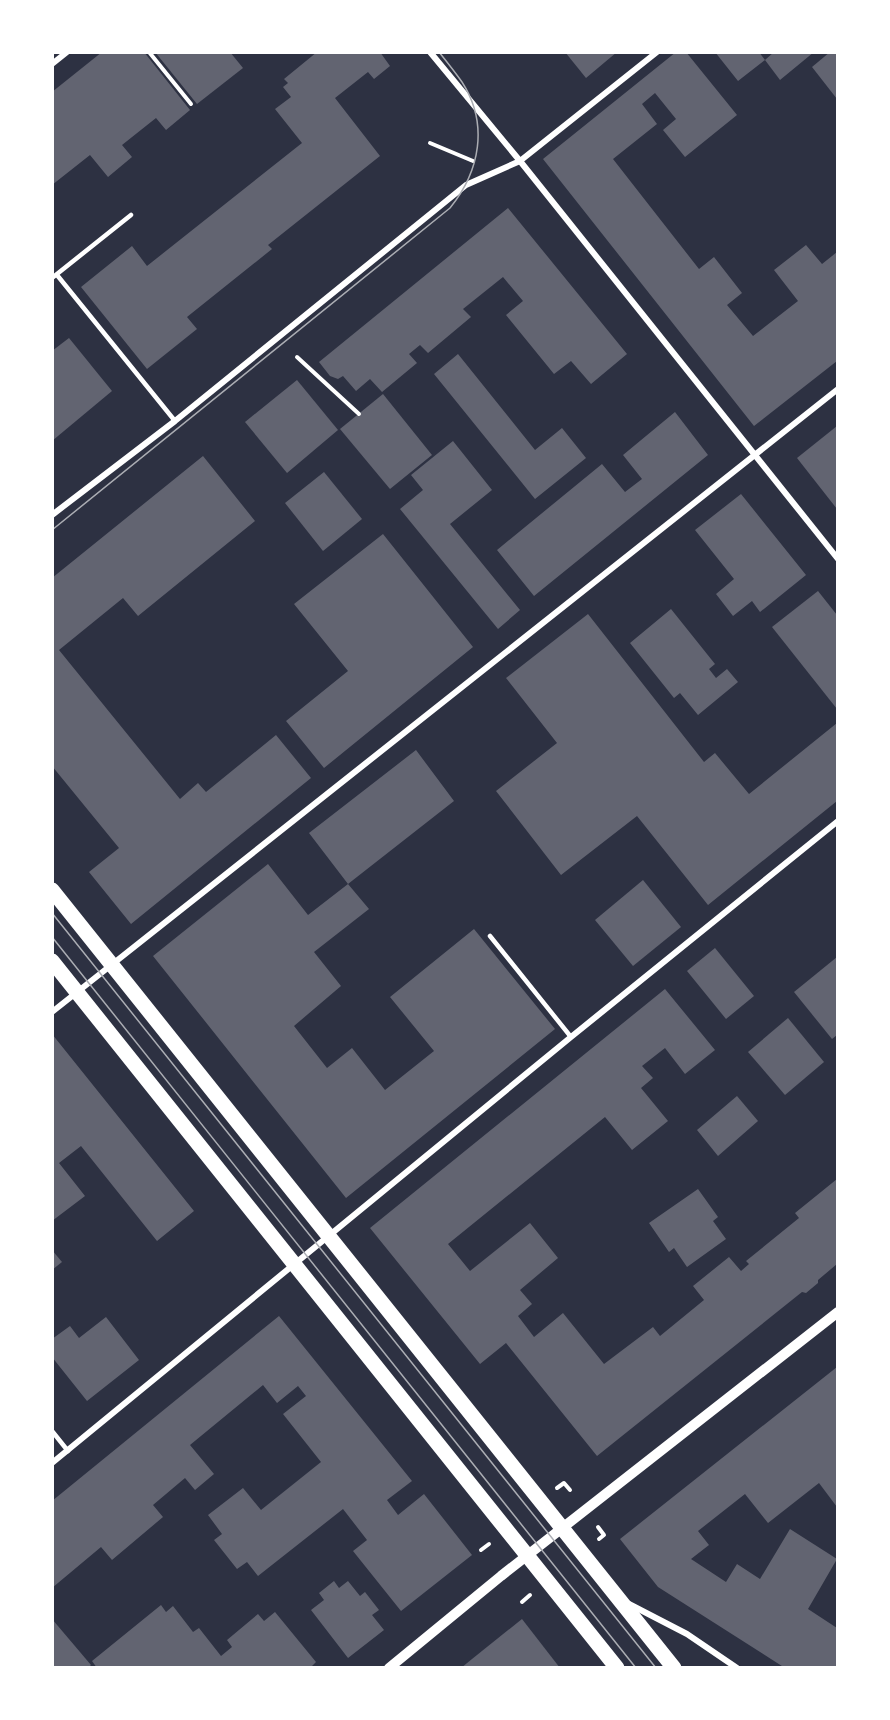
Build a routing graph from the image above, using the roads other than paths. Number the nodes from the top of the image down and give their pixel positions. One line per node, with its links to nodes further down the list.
1 (67, 52): 4 (street)
2 (430, 52): 5 (street)
3 (657, 52): 5 (street)
4 (52, 64)
5 (520, 161): 9 (street); 10 (street)
6 (131, 215): 7 (lane)
7 (55, 276): 9 (lane)
8 (837, 389): 10 (street)
9 (176, 421): 11 (street)
10 (754, 455): 12 (street); 17 (street)
11 (52, 515)
12 (837, 560)
13 (837, 821): 20 (street)
14 (52, 890): 17 (main road)
15 (490, 936): 20 (lane)
16 (52, 961): 18 (main road)
17 (112, 964): 18 (street); 21 (main road)
18 (77, 992): 19 (street); 22 (main road)
19 (52, 1012)
20 (571, 1036): 21 (street)
21 (329, 1236): 22 (street); 27 (main road)
22 (295, 1264): 25 (street); 28 (main road)
23 (837, 1312): 27 (street)
24 (52, 1431): 25 (lane)
25 (68, 1451): 26 (street)
26 (52, 1463)
27 (562, 1528): 28 (street); 29 (main road)
28 (528, 1556): 30 (street); 31 (main road)
29 (618, 1599): 32 (main road); 33 (street)
30 (389, 1668)
31 (617, 1668)
32 (674, 1668)
33 (737, 1668)

